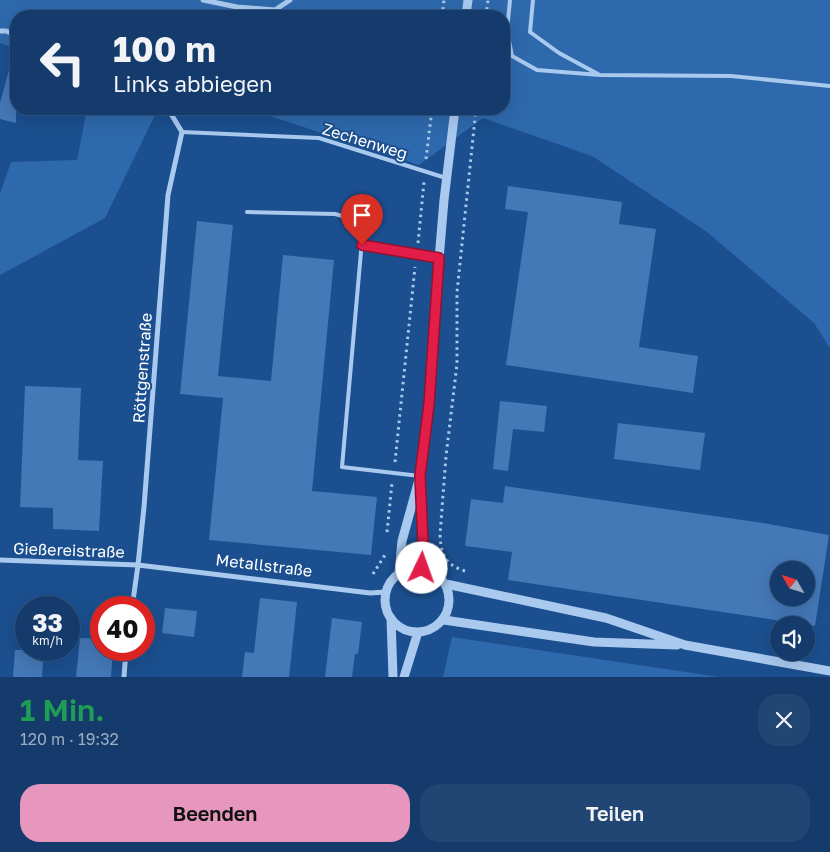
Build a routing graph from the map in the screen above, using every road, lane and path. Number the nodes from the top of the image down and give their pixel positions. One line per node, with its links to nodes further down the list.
1 (203, 0): 2 (street)
2 (290, 0)
3 (533, 0): 5 (lane)
4 (510, 46): 5 (lane)
5 (600, 75): 6 (lane)
6 (830, 86)
7 (172, 115): 11 (street)
8 (431, 115): 12 (path)
9 (454, 115): 13 (street)
10 (475, 115): 27 (path)
11 (182, 132): 12 (lane, Zechenweg); 25 (street, Röttgenstraße)
12 (425, 172): 13 (lane, Zechenweg); 16 (path)
13 (447, 178): 17 (street)
14 (247, 212): 15 (lane)
15 (362, 245): 17 (lane); 21 (lane)
16 (417, 251)
17 (439, 258): 21 (street)
18 (416, 260): 19 (path)
19 (394, 467)
20 (393, 476): 22 (path)
21 (420, 476): 26 (street); 29 (street)
22 (387, 535)
23 (385, 555): 28 (path)
24 (0, 560): 25 (street, Gießereistraße)
25 (138, 565): 31 (street, Metallstraße); 32 (street, Röttgenstraße)
26 (422, 568): 29 (street); 30 (street)
27 (467, 572)
28 (374, 574)
29 (399, 574): 31 (street)
30 (446, 584): 34 (street); 36 (street)
31 (386, 592): 33 (street)
32 (134, 596)
33 (391, 618): 35 (street); 40 (street)
34 (444, 620): 35 (street); 36 (street)
35 (418, 632): 41 (street)
36 (685, 645): 38 (street)
37 (125, 661): 39 (street)
38 (830, 671)
39 (124, 677)
40 (393, 677)
41 (404, 677)

